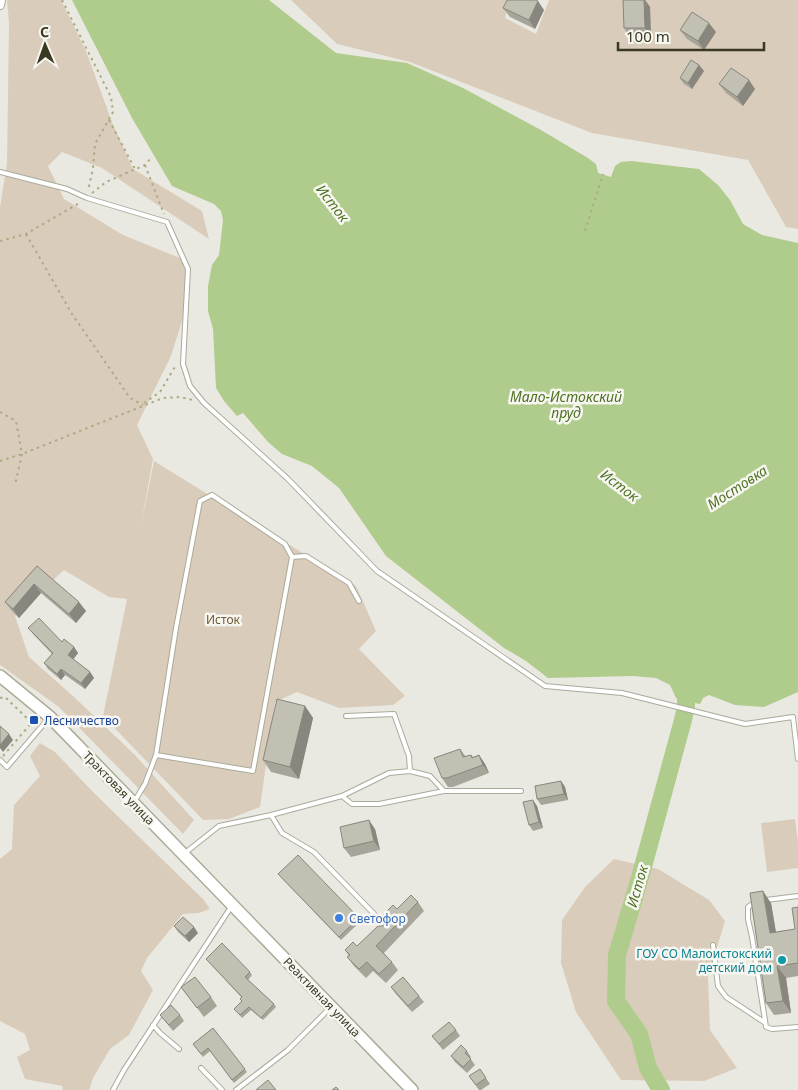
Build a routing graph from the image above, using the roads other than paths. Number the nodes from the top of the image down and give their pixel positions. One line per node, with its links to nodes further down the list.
1 (0, 0): 2 (street)
2 (0, 5)
3 (0, 172): 10 (lane)
4 (292, 557): 5 (lane); 9 (lane); 9 (lane)
5 (359, 601)
6 (0, 676): 8 (main road, Трактовая улица)
7 (346, 716): 12 (lane)
8 (50, 717): 11 (lane); 16 (main road, Трактовая улица)
9 (156, 755): 16 (lane)
10 (798, 759)
11 (0, 760)
12 (410, 771): 13 (lane); 15 (lane)
13 (444, 791): 14 (lane); 15 (lane)
14 (521, 791)
15 (342, 796): 17 (lane)
16 (134, 802): 18 (main road, Трактовая улица)
17 (271, 815): 18 (lane); 21 (lane)
18 (183, 854): 20 (main road, Трактовая улица)
19 (798, 896): 24 (lane)
20 (232, 905): 23 (main road, Реактивная улица); 25 (lane)
21 (387, 932)
22 (713, 945): 24 (lane)
23 (331, 1007): 31 (lane); 32 (main road, Реактивная улица)
24 (764, 1022): 26 (lane)
25 (153, 1025): 27 (lane); 29 (lane)
26 (798, 1026)
27 (179, 1049)
28 (201, 1068): 30 (lane)
29 (113, 1090)
30 (222, 1090)
31 (236, 1090)
32 (412, 1090)

